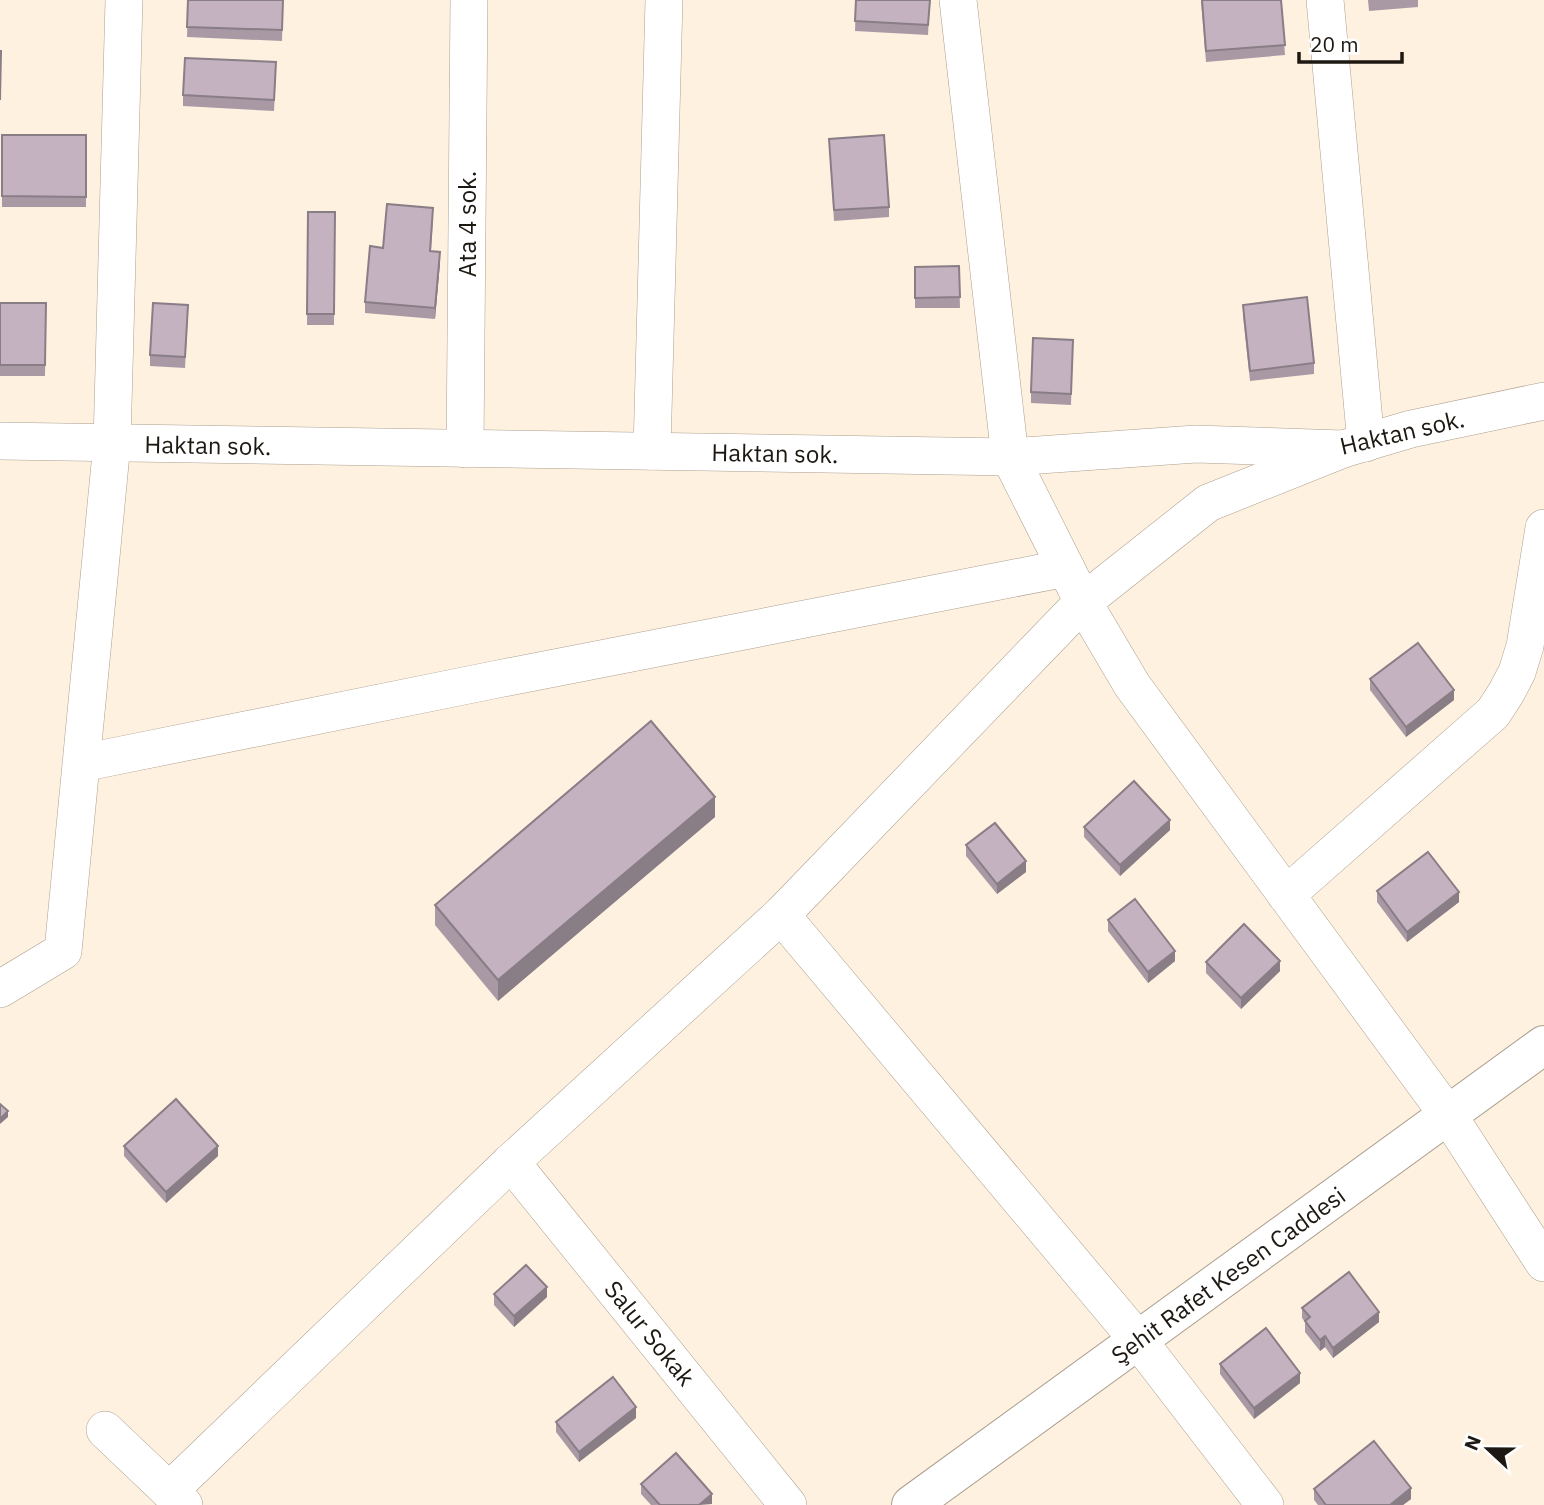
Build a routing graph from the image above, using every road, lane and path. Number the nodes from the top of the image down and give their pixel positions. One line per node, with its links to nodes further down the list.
1 (124, 0): 8 (street)
2 (469, 0): 10 (street, Ata 4 sok.)
3 (664, 0): 11 (street)
4 (958, 0): 12 (street)
5 (1325, 0): 9 (street)
6 (1544, 401): 9 (street, Haktan sok.)
7 (0, 441): 8 (street, Haktan sok.)
8 (112, 443): 10 (street, Haktan sok.); 16 (street)
9 (1354, 446): 12 (street, Haktan sok.); 15 (street)
10 (465, 449): 11 (street, Haktan sok.)
11 (652, 451): 12 (street, Haktan sok.)
12 (1010, 457): 14 (street)
13 (1544, 528): 17 (street)
14 (1066, 568): 15 (street); 16 (street)
15 (1083, 602): 17 (street); 18 (street)
16 (82, 763): 19 (street)
17 (1286, 895): 21 (street)
18 (781, 915): 22 (street); 24 (street)
19 (0, 989)
20 (1544, 1045): 21 (street, Şehit Rafet Kesen Caddesi)
21 (1448, 1115): 23 (street); 24 (street, Şehit Rafet Kesen Caddesi)
22 (512, 1162): 26 (street); 27 (street, Salur Sokak)
23 (1544, 1263)
24 (1138, 1340): 28 (street, Şehit Rafet Kesen Caddesi); 29 (street)
25 (105, 1430): 26 (street)
26 (176, 1498)
27 (788, 1505)
28 (911, 1505)
29 (1265, 1505)

